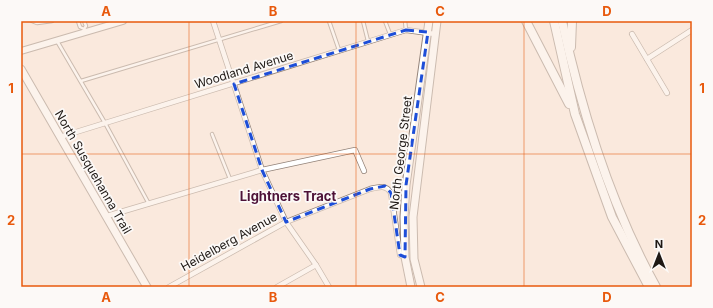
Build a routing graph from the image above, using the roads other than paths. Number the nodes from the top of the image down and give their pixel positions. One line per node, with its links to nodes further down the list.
1 (32, 21): 18 (lane)
2 (51, 21): 18 (lane)
3 (78, 21): 19 (lane)
4 (84, 21): 19 (lane)
5 (122, 21): 19 (street)
6 (213, 21): 26 (street)
7 (281, 21): 26 (lane)
8 (329, 21): 28 (lane)
9 (363, 21): 27 (lane)
10 (385, 21): 23 (lane)
11 (405, 21): 20 (lane)
12 (429, 21): 22 (main road, North George Street)
13 (437, 21): 22 (main road, North George Street)
14 (526, 21): 36 (highway)
15 (554, 21): 36 (highway)
16 (562, 21): 30 (highway)
17 (572, 21): 30 (highway)
18 (42, 22)
19 (85, 30): 25 (street)
20 (406, 30): 22 (street, Woodland Avenue); 23 (street, Woodland Avenue)
21 (692, 30): 31 (street)
22 (431, 33): 46 (main road, North George Street); 54 (main road, North George Street)
23 (390, 34): 27 (street, Woodland Avenue)
24 (632, 34): 31 (street)
25 (57, 40): 29 (street); 33 (lane)
26 (219, 40): 33 (lane); 34 (street)
27 (368, 41): 28 (street, Woodland Avenue)
28 (339, 50): 34 (street, Woodland Avenue)
29 (21, 51)
30 (570, 59): 56 (highway)
31 (646, 59): 35 (street)
32 (21, 69): 39 (main road, North Susquehanna Trail)
33 (81, 81): 37 (lane)
34 (234, 84): 37 (street, Woodland Avenue); 40 (street)
35 (668, 93)
36 (575, 114): 55 (highway)
37 (105, 123): 39 (street, Woodland Avenue); 43 (lane)
38 (212, 134): 42 (lane)
39 (60, 138): 44 (main road, North Susquehanna Trail)
40 (262, 170): 41 (street); 42 (street); 45 (street)
41 (364, 171)
42 (230, 179): 43 (street)
43 (148, 204): 44 (street)
44 (106, 216): 49 (main road, North Susquehanna Trail)
45 (286, 222): 46 (street, Heidelberg Avenue); 47 (street); 48 (street, Heidelberg Avenue)
46 (405, 257): 53 (main road, North George Street)
47 (316, 265): 51 (street); 52 (street)
48 (176, 285): 50 (street, Heidelberg Avenue)
49 (147, 287)
50 (169, 287)
51 (277, 287)
52 (329, 287)
53 (412, 287)
54 (421, 287)
55 (649, 287)
56 (656, 287)

